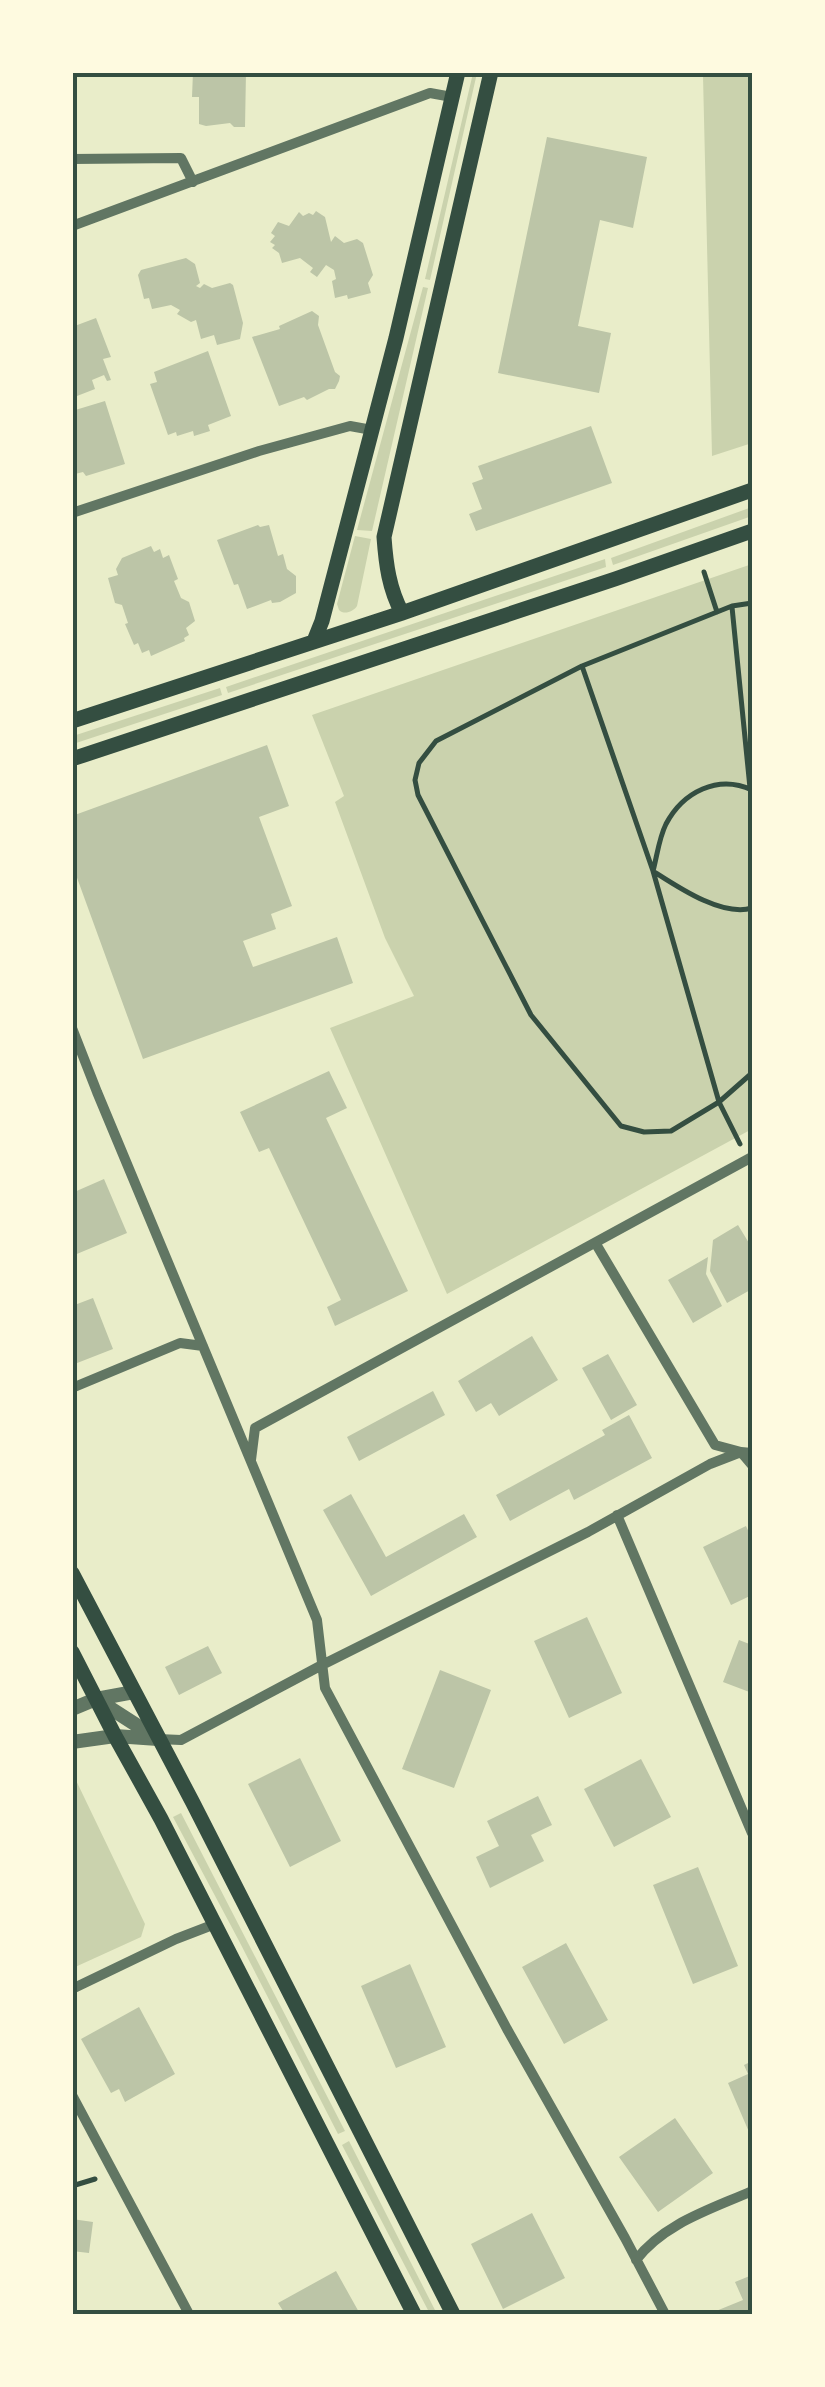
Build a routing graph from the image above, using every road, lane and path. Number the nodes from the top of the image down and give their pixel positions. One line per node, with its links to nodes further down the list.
1 (458, 72): 3 (main road)
2 (491, 72): 14 (main road)
3 (452, 97): 5 (street); 7 (main road)
4 (72, 159): 5 (street)
5 (192, 182): 6 (street)
6 (72, 226)
7 (372, 430): 9 (street); 16 (main road)
8 (752, 490): 14 (main road)
9 (72, 513)
10 (752, 531): 19 (main road)
11 (704, 572): 15 (path)
12 (752, 603): 13 (path)
13 (732, 606): 15 (path); 20 (path)
14 (402, 612): 16 (main road)
15 (717, 612): 17 (path)
16 (314, 641): 18 (main road)
17 (582, 666): 21 (path); 25 (path)
18 (72, 721)
19 (72, 759)
20 (751, 789): 21 (path)
21 (653, 870): 22 (path); 25 (path)
22 (752, 908)
23 (72, 1028): 29 (street)
24 (752, 1073): 25 (path)
25 (719, 1102): 26 (path)
26 (740, 1144)
27 (752, 1156): 28 (street)
28 (596, 1244): 31 (street); 32 (street)
29 (203, 1346): 30 (street); 32 (street)
30 (72, 1388)
31 (747, 1452): 33 (street); 34 (street)
32 (251, 1460): 37 (street)
33 (752, 1465)
34 (617, 1514): 37 (street); 45 (street)
35 (72, 1573): 38 (main road)
36 (72, 1652): 39 (main road)
37 (322, 1665): 43 (street); 52 (street)
38 (134, 1692): 39 (street); 41 (street); 43 (main road)
39 (96, 1700): 40 (street); 41 (street); 42 (main road)
40 (72, 1709)
41 (123, 1716): 42 (street); 43 (street)
42 (115, 1736): 43 (street); 44 (street); 46 (main road)
43 (158, 1738): 55 (main road)
44 (72, 1742)
45 (752, 1833)
46 (215, 1924): 47 (street); 54 (main road)
47 (72, 1989)
48 (72, 2096): 53 (street)
49 (95, 2178): 50 (path)
50 (72, 2186)
51 (752, 2191): 52 (street)
52 (636, 2260): 56 (street)
53 (188, 2314)
54 (414, 2314)
55 (453, 2314)
56 (665, 2314)

